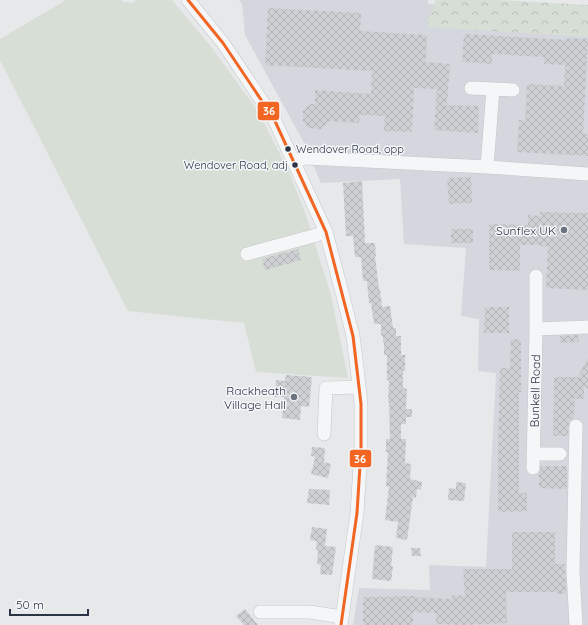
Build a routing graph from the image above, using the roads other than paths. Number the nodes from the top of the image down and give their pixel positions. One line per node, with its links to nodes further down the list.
1 (188, 0): 5 (street)
2 (471, 88): 3 (street)
3 (493, 89): 4 (street); 6 (street)
4 (513, 90)
5 (294, 161): 6 (street); 8 (street)
6 (487, 167): 7 (street)
7 (588, 174)
8 (326, 232): 9 (street); 13 (street)
9 (247, 254)
10 (536, 276): 12 (street, Bunkell Road)
11 (588, 327): 12 (street)
12 (536, 329): 16 (street, Bunkell Road)
13 (359, 386): 15 (street); 20 (street)
14 (576, 426): 21 (street)
15 (324, 434)
16 (533, 454): 17 (street); 18 (street, Bunkell Road)
17 (560, 454)
18 (533, 468)
19 (267, 616): 20 (street)
20 (341, 621)
21 (576, 625)

